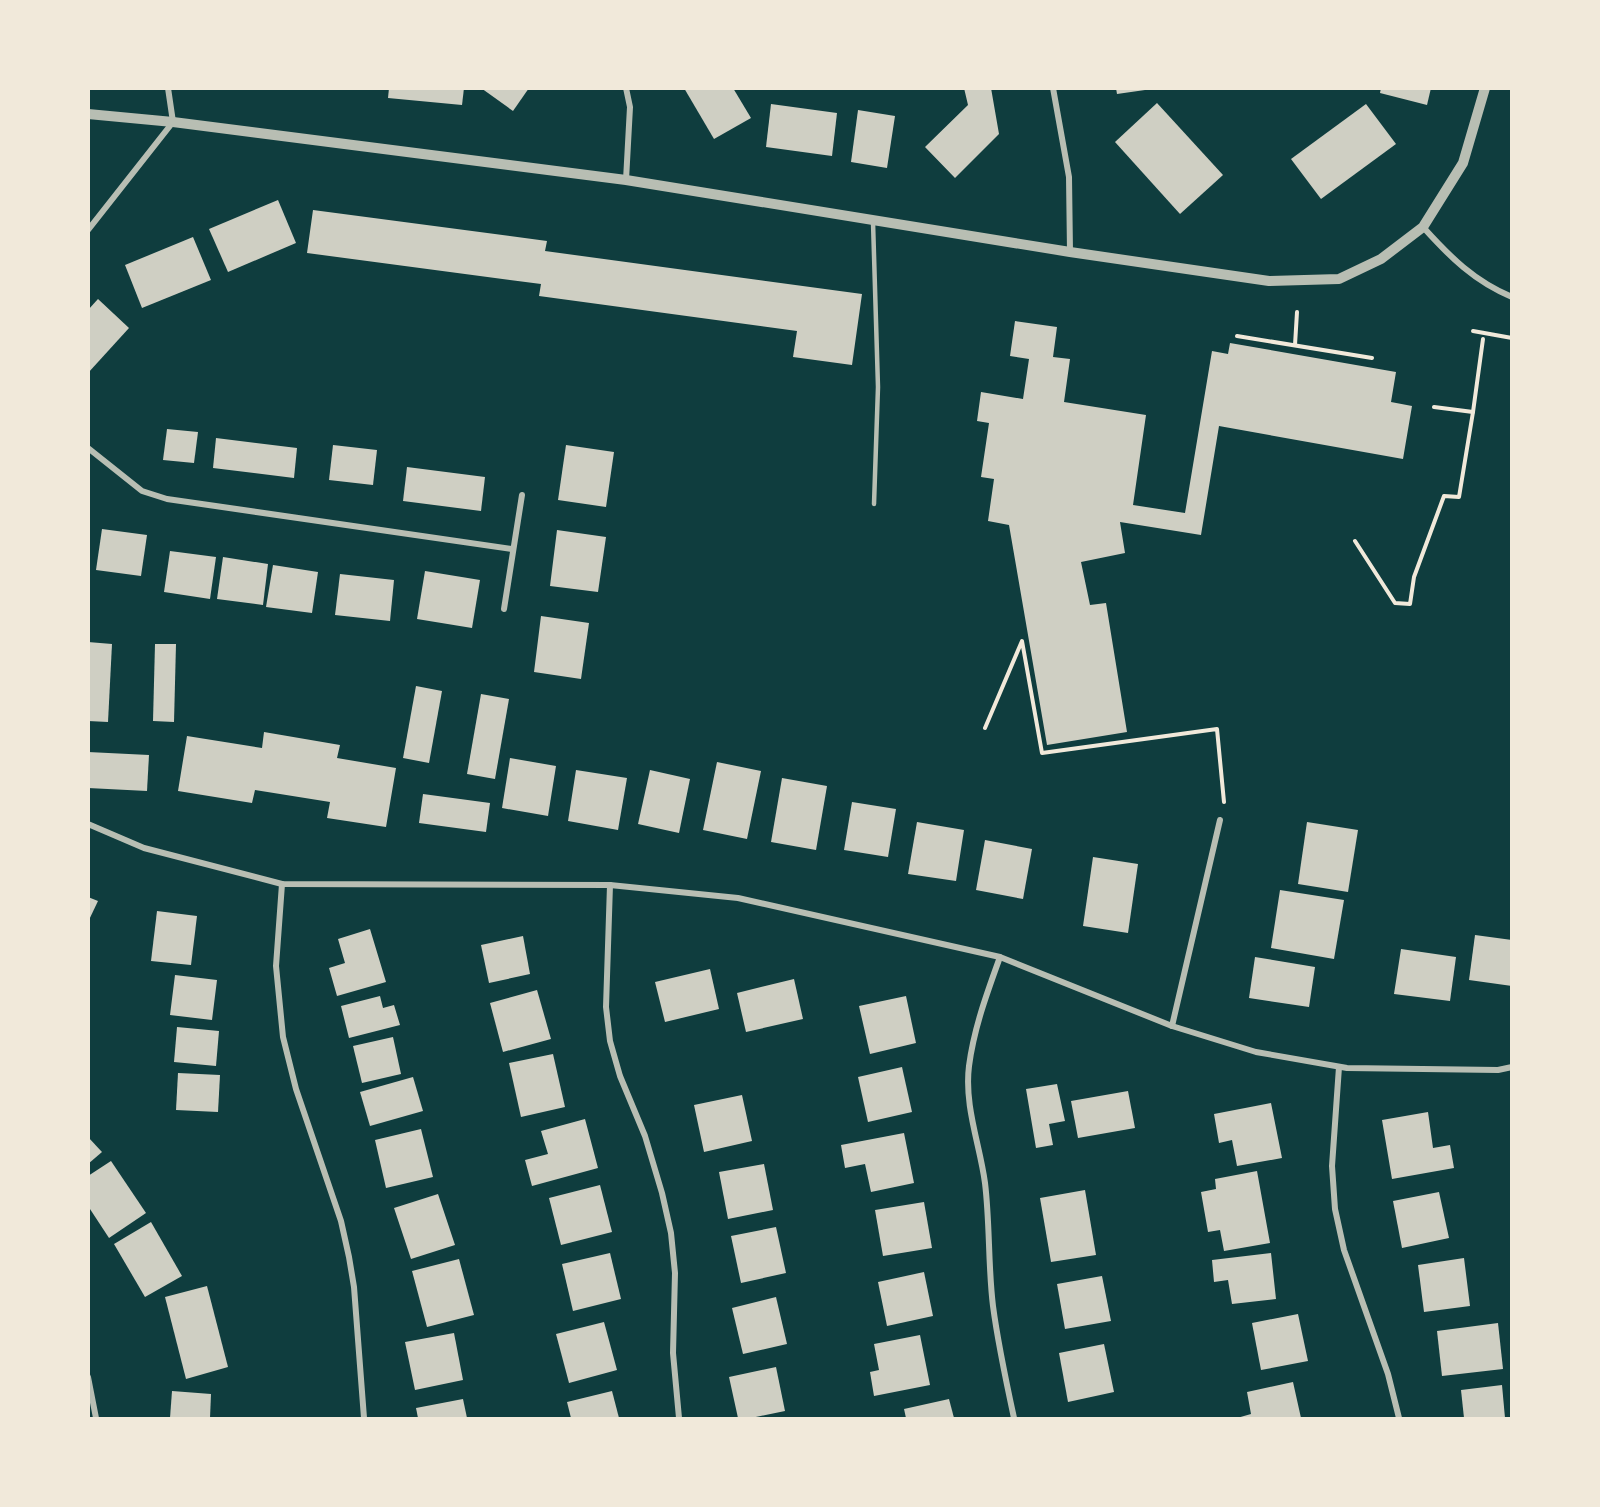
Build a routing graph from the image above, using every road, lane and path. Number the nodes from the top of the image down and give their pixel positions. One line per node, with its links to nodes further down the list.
1 (168, 88): 6 (street)
2 (626, 88): 7 (street)
3 (1053, 88): 11 (street)
4 (1485, 88): 9 (street)
5 (88, 114): 6 (street)
6 (173, 122): 7 (street); 10 (street)
7 (626, 180): 8 (street)
8 (873, 220): 11 (street); 24 (lane)
9 (1423, 227): 11 (street); 12 (street)
10 (88, 230)
11 (1071, 252)
12 (1512, 297)
13 (1297, 312): 18 (path)
14 (1473, 330): 16 (path)
15 (1237, 336): 18 (path)
16 (1512, 338)
17 (1483, 339): 21 (path)
18 (1294, 345): 19 (path)
19 (1372, 358)
20 (1434, 407): 21 (path)
21 (1473, 412): 25 (path)
22 (88, 448): 26 (street)
23 (522, 495): 26 (street)
24 (874, 504)
25 (1355, 541)
26 (512, 549): 27 (street)
27 (504, 609)
28 (985, 728): 29 (path)
29 (1224, 802)
30 (1220, 820): 35 (street)
31 (88, 824): 32 (street)
32 (282, 884): 33 (street); 40 (street)
33 (610, 885): 34 (street); 41 (street)
34 (1000, 957): 35 (street); 42 (street)
35 (1172, 1026): 36 (street)
36 (1339, 1067): 37 (street); 43 (street)
37 (1512, 1067)
38 (88, 1377): 39 (street)
39 (96, 1419)
40 (364, 1419)
41 (679, 1419)
42 (1014, 1419)
43 (1399, 1419)

